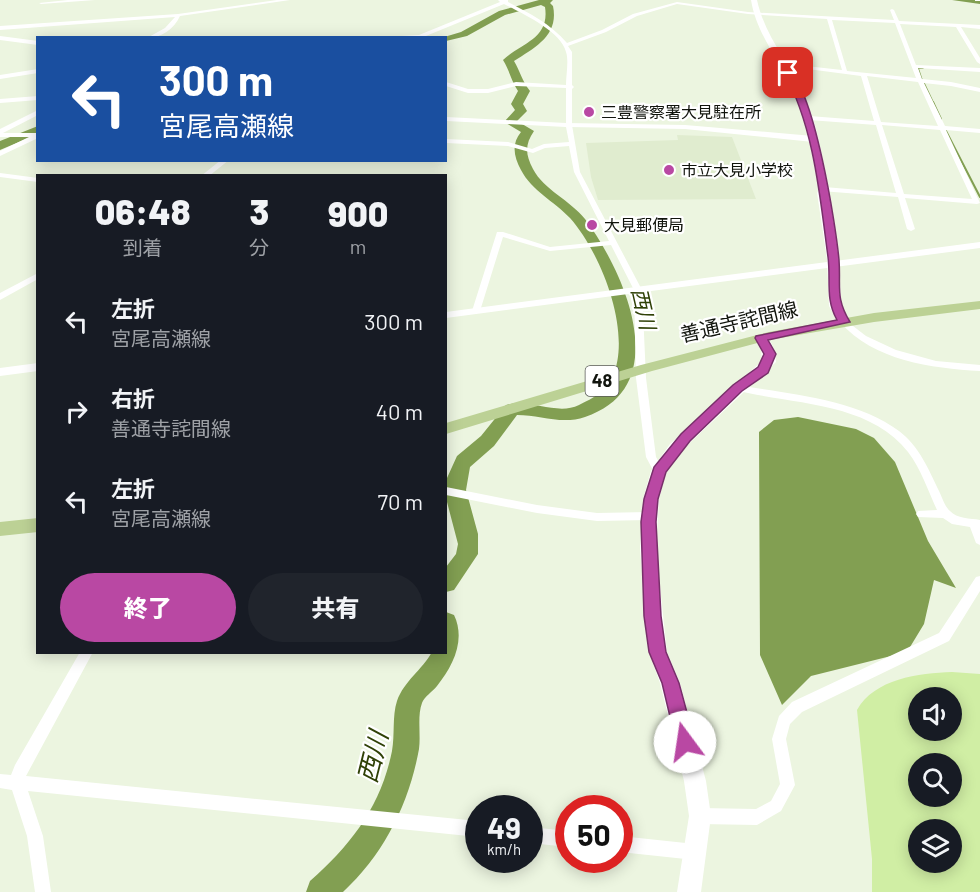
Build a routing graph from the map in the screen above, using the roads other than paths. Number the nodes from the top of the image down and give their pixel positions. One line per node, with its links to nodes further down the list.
1 (93, 0): 6 (street)
2 (288, 0): 10 (street)
3 (754, 0): 9 (main road)
4 (504, 1): 17 (street); 20 (street)
5 (677, 1): 9 (street); 20 (street)
6 (41, 2): 8 (street)
7 (892, 10): 12 (street)
8 (38, 11)
9 (756, 14): 11 (street); 36 (main road)
10 (178, 15): 15 (street); 16 (street)
11 (829, 18): 12 (street); 26 (street)
12 (896, 22): 13 (street); 23 (street)
13 (957, 25): 14 (street); 21 (street)
14 (980, 27)
15 (0, 28)
16 (153, 36)
17 (419, 36)
18 (0, 38): 19 (street)
19 (36, 43)
20 (566, 45): 31 (street)
21 (980, 62)
22 (788, 66): 26 (street)
23 (913, 66): 24 (street); 29 (street)
24 (980, 70)
25 (36, 71): 28 (street)
26 (845, 72): 27 (street)
27 (862, 74): 29 (street); 38 (street)
28 (0, 77)
29 (920, 81): 32 (street); 40 (street)
30 (447, 84): 31 (street)
31 (571, 87): 39 (street)
32 (980, 90)
33 (36, 98): 34 (street)
34 (0, 101)
35 (36, 113): 42 (street)
36 (809, 118): 38 (street); 45 (main road)
37 (447, 119): 39 (street)
38 (878, 123): 40 (street); 54 (street)
39 (570, 125): 45 (street); 47 (street)
40 (942, 129): 41 (street); 54 (street)
41 (980, 131)
42 (0, 133): 43 (street)
43 (36, 135)
44 (36, 136): 48 (street)
45 (813, 139): 53 (main road)
46 (447, 141): 47 (street)
47 (572, 144): 56 (street)
48 (0, 154)
49 (223, 162): 50 (street)
50 (207, 174)
51 (0, 175): 52 (street)
52 (36, 180)
53 (824, 189): 54 (street); 58 (main road)
54 (901, 196): 55 (street)
55 (911, 229)
56 (612, 243): 60 (street); 63 (street)
57 (980, 245): 58 (street)
58 (834, 265): 60 (street); 65 (main road)
59 (36, 276): 61 (street)
60 (638, 290): 63 (street); 68 (street)
61 (0, 297)
62 (980, 305): 65 (main road, 善通寺詫間線 / 48)
63 (477, 311): 64 (street)
64 (447, 315)
65 (844, 322): 66 (main road, 善通寺詫間線 / 48); 69 (street)
66 (760, 338): 68 (main road, 善通寺詫間線 / 48); 71 (main road)
67 (36, 367): 70 (street)
68 (642, 368): 72 (main road, 善通寺詫間線 / 48); 73 (street)
69 (980, 368)
70 (0, 372)
71 (738, 388): 73 (main road); 76 (street)
72 (447, 429)
73 (659, 471): 77 (main road)
74 (447, 491): 77 (street)
75 (922, 514): 76 (street)
76 (945, 514): 78 (street)
77 (649, 516): 86 (main road)
78 (978, 524): 81 (street)
79 (36, 525): 80 (main road)
80 (0, 529)
81 (980, 540)
82 (980, 581): 86 (street)
83 (86, 654): 85 (street)
84 (0, 781): 85 (street)
85 (17, 782): 87 (street); 90 (street)
86 (700, 816): 89 (main road)
87 (465, 828)
88 (633, 845): 89 (street)
89 (695, 852): 91 (main road)
90 (43, 892)
91 (689, 892)

